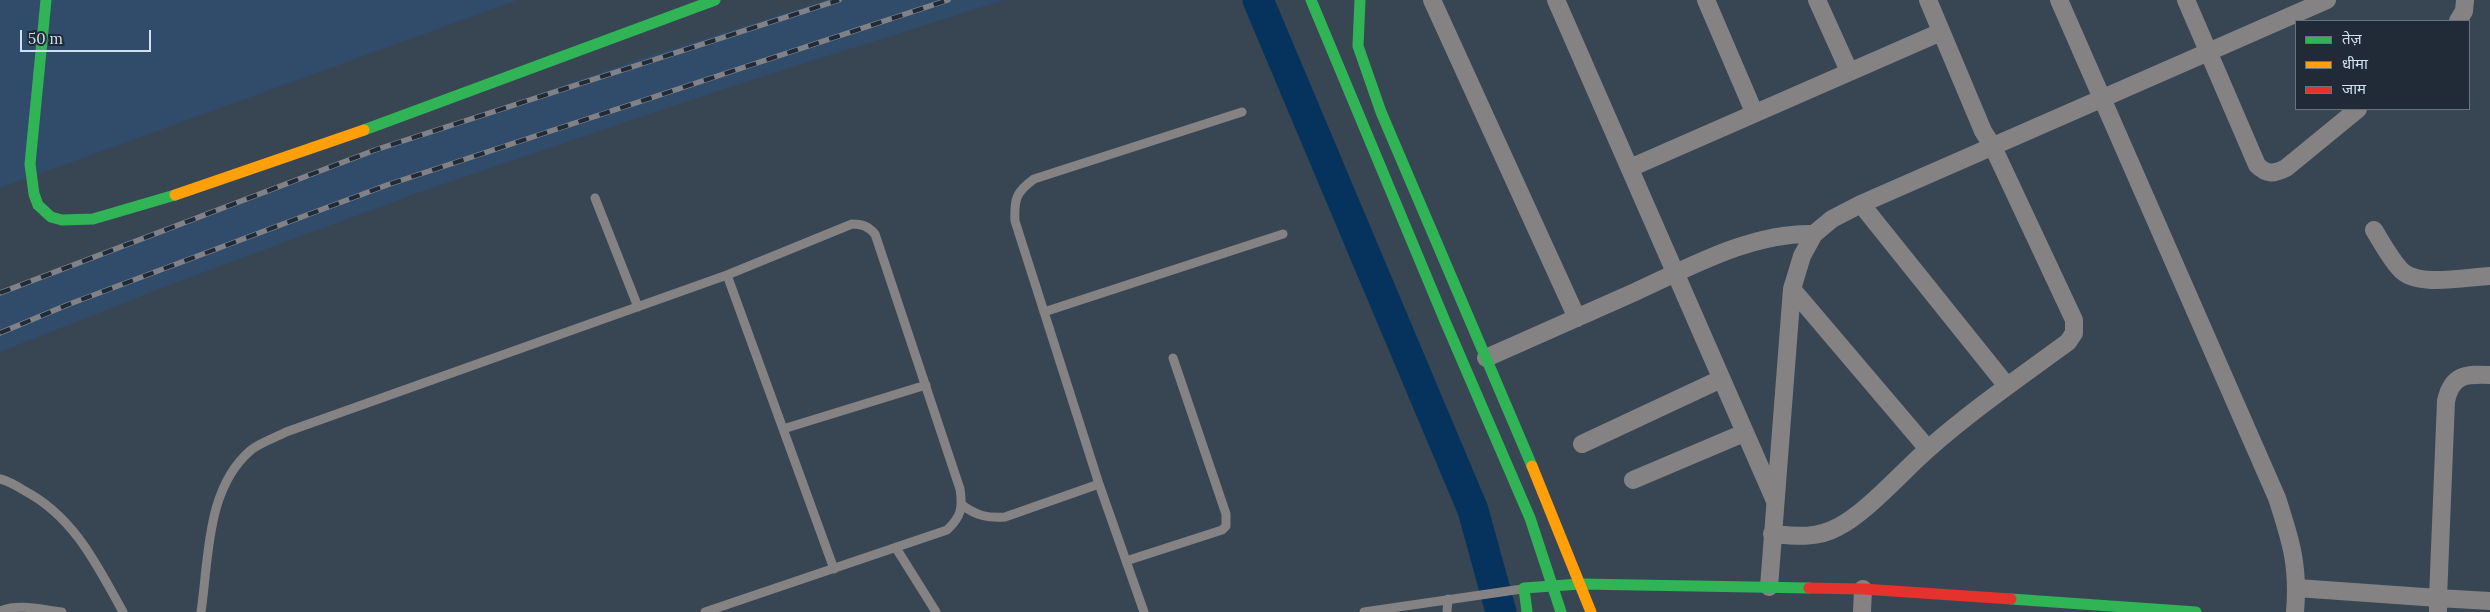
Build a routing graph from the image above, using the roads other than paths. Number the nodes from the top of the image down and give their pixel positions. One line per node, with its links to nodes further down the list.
1 (46, 0): 2 (street)
2 (715, 0)
3 (1311, 0): 73 (street, bridge)
4 (1360, 0): 37 (street)
5 (1432, 0): 35 (street)
6 (1556, 0): 23 (street)
7 (1706, 0): 21 (street)
8 (1817, 0): 17 (street)
9 (1928, 0): 15 (street)
10 (2059, 0): 18 (street)
11 (2186, 0): 16 (street)
12 (2465, 0): 14 (street)
13 (2319, 2): 16 (street)
14 (2459, 20)
15 (1941, 32): 17 (street); 22 (street)
16 (2208, 51): 18 (street); 19 (street)
17 (1849, 71): 21 (street)
18 (2103, 98): 22 (street); 58 (street)
19 (2357, 110)
20 (1242, 112): 34 (lane)
21 (1754, 112): 23 (street)
22 (1993, 147): 25 (street); 41 (street)
23 (1630, 168): 29 (street)
24 (595, 198): 33 (lane)
25 (1861, 204): 28 (street); 41 (street)
26 (2374, 230): 31 (street)
27 (1283, 234): 34 (lane)
28 (1814, 234): 29 (street); 32 (street)
29 (1677, 273): 35 (street); 39 (street)
30 (727, 275): 33 (lane); 40 (lane); 42 (lane)
31 (2490, 276)
32 (1792, 289): 45 (street); 49 (street)
33 (638, 307): 66 (lane)
34 (1044, 312): 48 (lane)
35 (1577, 318): 37 (street)
36 (1173, 358): 53 (lane)
37 (1486, 358): 55 (street)
38 (2490, 375): 62 (street)
39 (1720, 379): 43 (street); 44 (street)
40 (926, 385): 42 (lane); 50 (lane)
41 (2007, 386): 45 (street)
42 (783, 430): 54 (lane)
43 (1744, 433): 47 (street); 49 (street)
44 (1582, 444)
45 (1928, 449): 51 (street)
46 (0, 479): 65 (lane)
47 (1633, 480)
48 (1099, 484): 50 (lane); 53 (lane)
49 (1775, 501): 51 (street)
50 (962, 506): 52 (lane)
51 (1772, 534): 56 (street)
52 (896, 548): 54 (lane); 68 (lane)
53 (1126, 561): 69 (lane)
54 (834, 569): 67 (lane)
55 (1580, 584): 56 (street); 57 (street); 74 (street)
56 (1769, 587): 59 (street)
57 (1524, 588): 60 (lane); 72 (street)
58 (2297, 588): 62 (street); 77 (street)
59 (1863, 589): 75 (street); 76 (street)
60 (1448, 599): 70 (lane); 71 (lane)
61 (2490, 601): 62 (street)
62 (2438, 605)
63 (0, 611): 64 (lane)
64 (62, 612)
65 (123, 612)
66 (201, 612)
67 (705, 612)
68 (936, 612)
69 (1144, 612)
70 (1364, 612)
71 (1447, 612)
72 (1527, 612)
73 (1561, 612)
74 (1591, 612)
75 (1862, 612)
76 (2196, 612)
77 (2295, 612)

